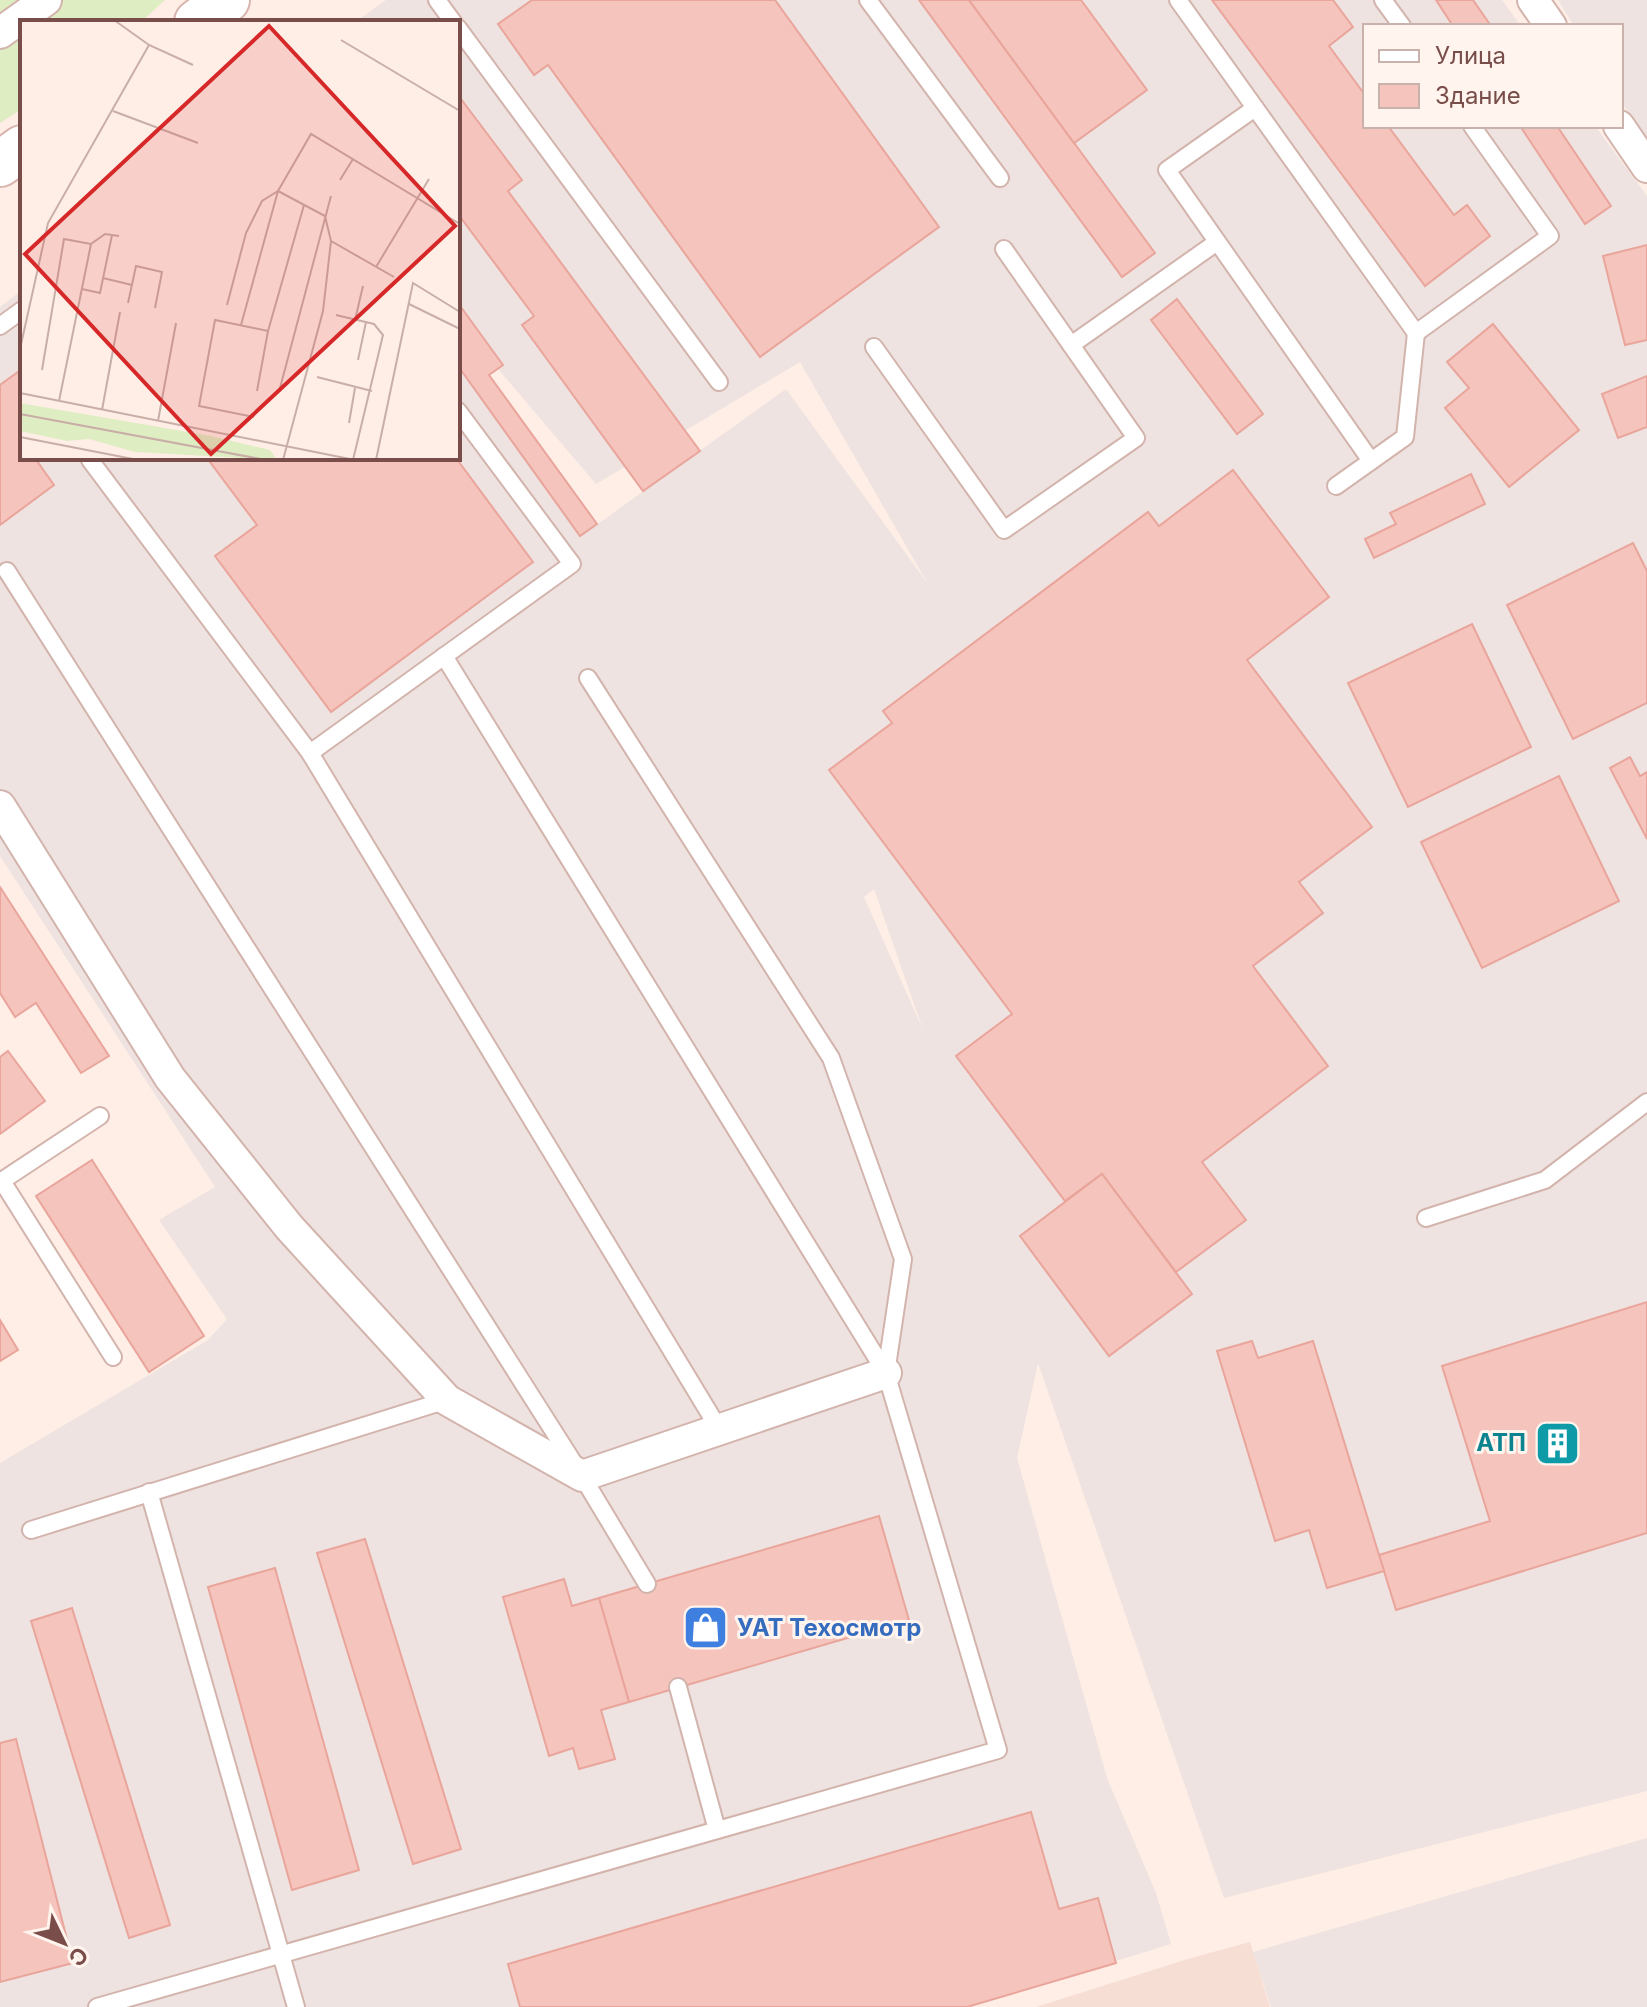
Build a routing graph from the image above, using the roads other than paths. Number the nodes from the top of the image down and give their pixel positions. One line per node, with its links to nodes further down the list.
1 (46, 0): 13 (street)
2 (227, 0): 8 (main road)
3 (437, 0): 9 (lane)
4 (868, 0): 20 (lane)
5 (1178, 0): 14 (lane)
6 (1383, 0): 10 (lane)
7 (1533, 0): 11 (street)
8 (200, 20)
9 (452, 20)
10 (1401, 24)
11 (1550, 24)
12 (460, 31): 28 (lane)
13 (0, 33)
14 (1255, 108): 21 (lane); 25 (lane)
15 (1473, 128): 25 (lane)
16 (1620, 128): 19 (street)
17 (20, 149): 18 (main road)
18 (0, 164)
19 (1647, 167)
20 (1000, 178)
21 (1217, 242): 26 (lane); 31 (lane)
22 (1004, 249): 26 (lane)
23 (20, 311): 24 (lane)
24 (0, 326)
25 (1416, 333): 31 (lane)
26 (1071, 345): 27 (lane)
27 (874, 347)
28 (719, 382)
29 (460, 414): 34 (lane)
30 (90, 460): 36 (lane)
31 (1371, 461): 32 (lane)
32 (1336, 486)
33 (7, 571): 46 (lane)
34 (444, 656): 36 (lane); 43 (lane)
35 (588, 678): 43 (lane)
36 (310, 753): 45 (lane)
37 (0, 806): 44 (street)
38 (1647, 1102): 41 (lane)
39 (100, 1116): 40 (lane)
40 (1, 1181): 42 (lane)
41 (1426, 1218)
42 (113, 1357)
43 (886, 1373): 45 (street); 51 (lane)
44 (447, 1400): 46 (street); 47 (lane)
45 (719, 1429): 46 (street)
46 (582, 1476): 49 (lane)
47 (149, 1492): 48 (lane); 52 (lane)
48 (31, 1530)
49 (647, 1584)
50 (678, 1687): 51 (lane)
51 (717, 1830): 52 (lane)
52 (281, 1954): 53 (lane); 54 (lane)
53 (97, 2007)
54 (296, 2007)

